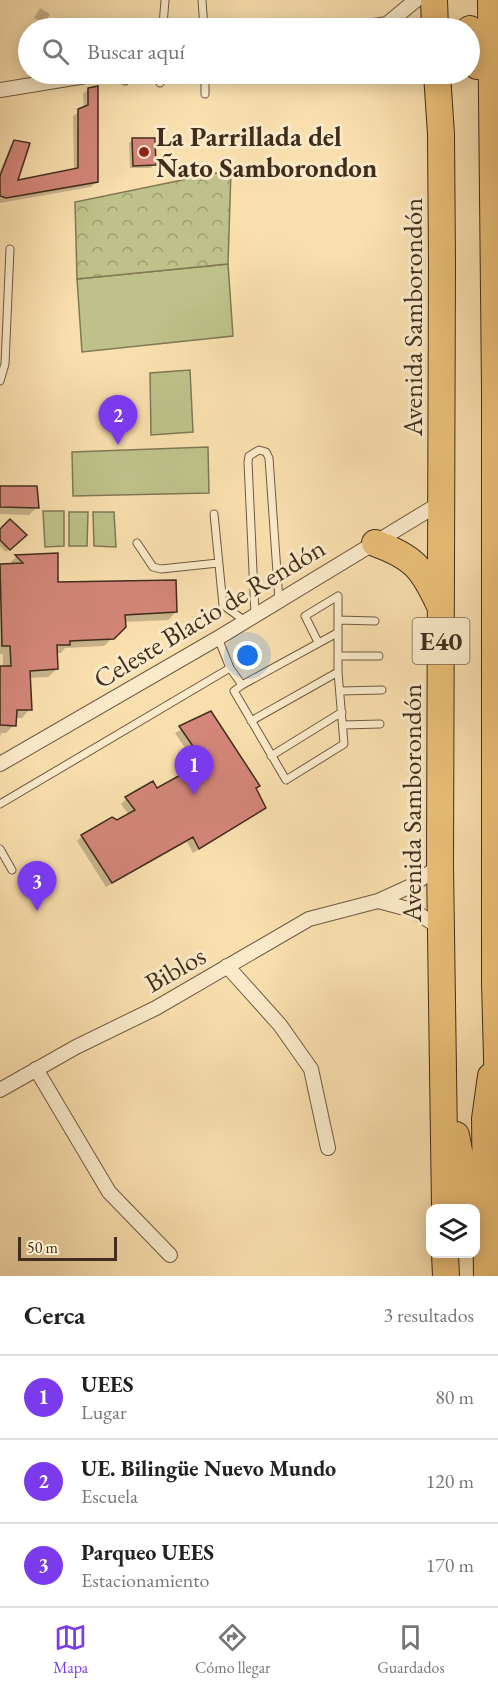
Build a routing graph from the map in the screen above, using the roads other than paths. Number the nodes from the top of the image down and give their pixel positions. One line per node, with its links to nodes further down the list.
1 (165, 0): 6 (lane)
2 (202, 0): 7 (lane)
3 (416, 0): 8 (street)
4 (434, 0): 9 (highway)
5 (491, 0): 17 (highway, E40)
6 (164, 18)
7 (203, 18)
8 (400, 18)
9 (435, 18)
10 (37, 84): 15 (street)
11 (205, 84): 16 (lane)
12 (438, 84): 18 (highway, Avenida Samborondón / E40)
13 (452, 84): 18 (highway)
14 (477, 84): 22 (highway)
15 (0, 90)
16 (205, 94)
17 (495, 104): 19 (highway, E40)
18 (441, 134): 24 (highway, Avenida Samborondón / E40)
19 (495, 137): 20 (highway, E40)
20 (495, 207): 22 (highway, E40)
21 (10, 249): 23 (lane)
22 (494, 315): 57 (highway, E40)
23 (0, 381)
24 (442, 502): 27 (street, Celeste Blacio de Rendón); 30 (highway, Avenida Samborondón / E40)
25 (214, 514): 28 (lane)
26 (137, 543): 28 (lane)
27 (375, 543): 29 (street, Celeste Blacio de Rendón); 30 (highway)
28 (218, 563): 31 (lane)
29 (279, 601): 31 (street, Celeste Blacio de Rendón); 31 (lane)
30 (441, 608): 52 (highway, Avenida Samborondón / E40)
31 (250, 618): 35 (street, Celeste Blacio de Rendón)
32 (338, 620): 33 (lane); 34 (lane); 36 (lane)
33 (375, 621)
34 (337, 633): 36 (lane); 37 (lane)
35 (218, 638): 39 (lane); 49 (street, Celeste Blacio de Rendón)
36 (318, 642): 41 (lane)
37 (338, 656): 38 (lane); 40 (lane)
38 (379, 656)
39 (230, 668): 41 (lane); 50 (lane)
40 (338, 672): 42 (lane); 45 (lane)
41 (242, 686): 45 (lane)
42 (340, 690): 43 (lane); 44 (lane)
43 (382, 690)
44 (342, 712): 47 (lane); 48 (lane)
45 (251, 721): 48 (lane)
46 (380, 724): 47 (lane)
47 (343, 725): 48 (lane)
48 (271, 756)
49 (0, 764)
50 (0, 804)
51 (0, 849): 53 (lane)
52 (440, 865): 54 (street, Biblos); 55 (highway, Avenida Samborondón / E40)
53 (12, 870)
54 (378, 901): 55 (street, Biblos); 56 (street, Biblos)
55 (441, 928): 59 (highway, Avenida Samborondón / E40)
56 (227, 966): 60 (street, Biblos); 63 (street)
57 (496, 984): 58 (highway, E40)
58 (496, 1032): 62 (highway, E40); 71 (highway)
59 (443, 1055): 64 (highway, Avenida Samborondón / E40); 65 (highway)
60 (36, 1069): 61 (street, Biblos); 66 (street)
61 (0, 1090)
62 (498, 1096)
63 (328, 1148)
64 (445, 1204)
65 (463, 1204)
66 (170, 1255)
67 (445, 1258): 69 (highway)
68 (463, 1258): 70 (highway)
69 (446, 1276)
70 (463, 1276)
71 (487, 1276)

